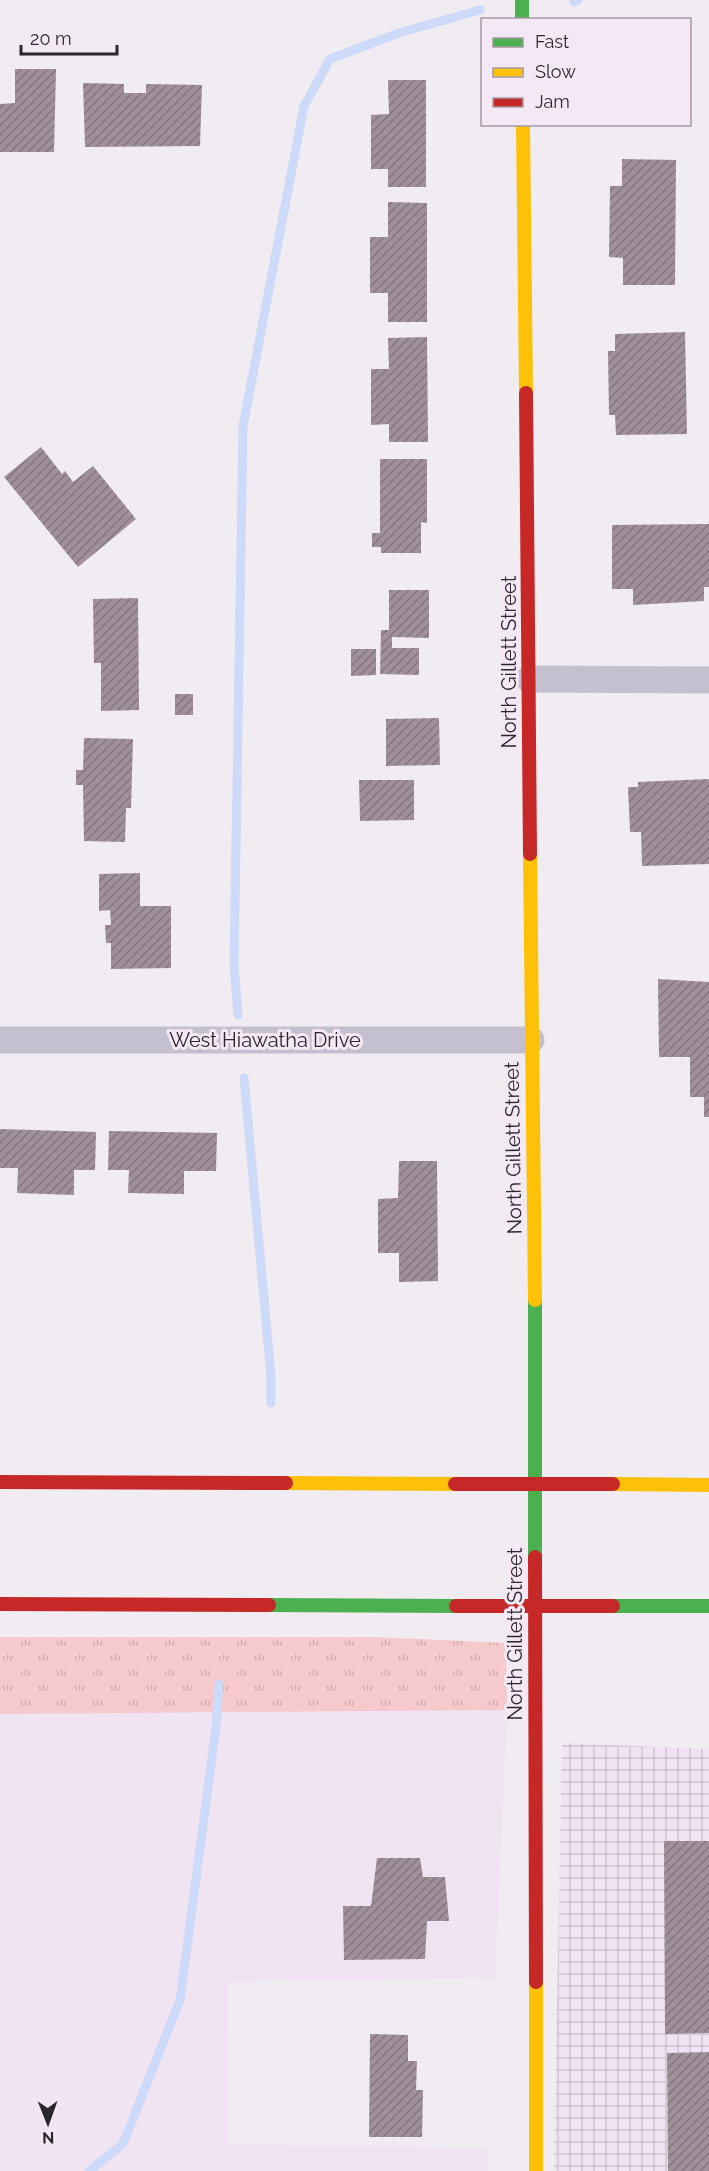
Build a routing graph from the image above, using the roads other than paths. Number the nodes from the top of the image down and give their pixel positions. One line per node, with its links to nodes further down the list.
1 (522, 0): 2 (main road)
2 (522, 18)
3 (523, 126): 4 (main road, North Gillett Street)
4 (529, 679): 5 (street); 7 (main road, North Gillett Street)
5 (709, 680)
6 (0, 1040): 7 (street, West Hiawatha Drive)
7 (531, 1040): 12 (main road, North Gillett Street)
8 (0, 1482): 9 (main road, bridge)
9 (709, 1485)
10 (0, 1604): 11 (main road, bridge)
11 (709, 1606)
12 (536, 2171)

